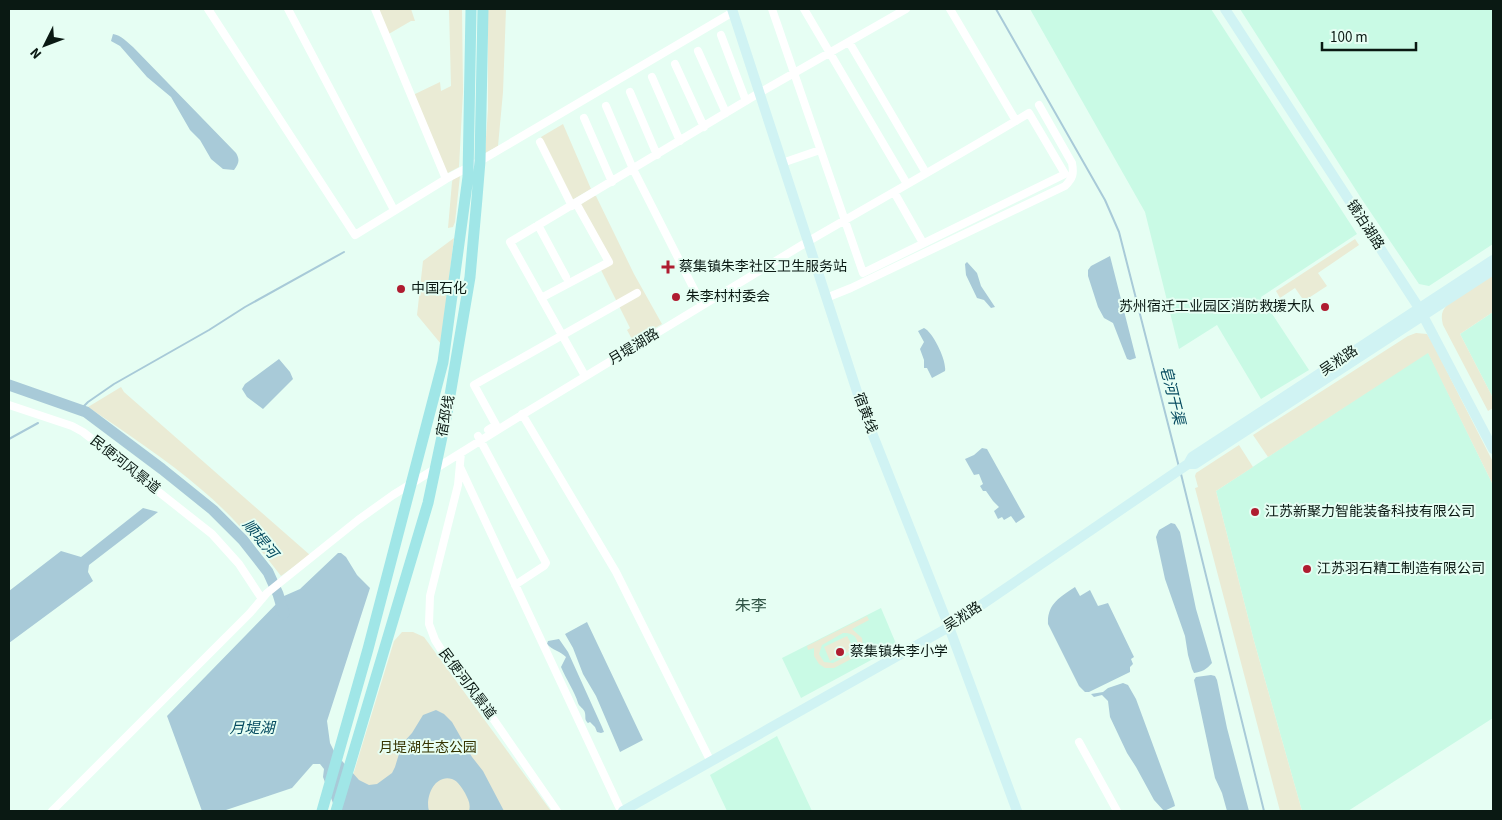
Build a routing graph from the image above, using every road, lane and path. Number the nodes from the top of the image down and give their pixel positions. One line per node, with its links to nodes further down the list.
1 (208, 9): 42 (street)
2 (288, 9): 42 (street)
3 (375, 9): 37 (street)
4 (471, 9): 34 (main road, 宿邳线)
5 (484, 9): 32 (main road, 宿邳线)
6 (772, 9): 17 (street)
7 (804, 9): 15 (street)
8 (906, 9): 13 (street)
9 (950, 9): 26 (street)
10 (1224, 9): 55 (main road, 镜泊湖路)
11 (732, 10): 20 (main road, 宿黄线); 32 (street)
12 (721, 35): 21 (street)
13 (849, 42): 15 (street); 36 (street)
14 (698, 51): 24 (street)
15 (830, 53): 17 (street); 39 (street)
16 (675, 64): 27 (street)
17 (794, 73): 20 (street); 30 (street)
18 (652, 77): 28 (street)
19 (630, 92): 31 (street)
20 (759, 94): 21 (street); 33 (main road, 宿黄线)
21 (746, 101): 24 (street)
22 (1039, 105): 47 (street)
23 (606, 106): 35 (street)
24 (726, 113): 27 (street)
25 (584, 118): 38 (street)
26 (1016, 121): 36 (street, 月堤湖路); 46 (street)
27 (704, 127): 28 (street)
28 (680, 141): 31 (street)
29 (540, 142): 41 (street)
30 (820, 150): 33 (street); 43 (street)
31 (657, 155): 35 (street)
32 (480, 161): 34 (street); 64 (main road, 宿邳线)
33 (782, 162): 45 (main road, 宿黄线)
34 (468, 167): 37 (street); 65 (main road, 宿邳线)
35 (633, 169): 38 (street); 54 (street)
36 (926, 173): 39 (street, 月堤湖路)
37 (446, 179): 42 (street)
38 (612, 182): 41 (street)
39 (907, 184): 40 (street, 月堤湖路)
40 (894, 192): 43 (street, 月堤湖路); 46 (street)
41 (574, 204): 44 (street); 52 (street)
42 (394, 210)
43 (844, 220): 45 (street, 月堤湖路); 46 (street)
44 (538, 226): 50 (street); 52 (street)
45 (807, 242): 53 (main road, 宿黄线); 54 (street, 月堤湖路)
46 (926, 242): 47 (street)
47 (933, 249): 53 (street)
48 (1493, 260): 55 (main road, 吴淞路)
49 (1493, 270): 55 (main road, 吴淞路)
50 (566, 277)
51 (637, 294): 56 (street)
52 (541, 298): 56 (street)
53 (826, 298): 68 (main road, 宿黄线)
54 (702, 305): 57 (street, 月堤湖路)
55 (1421, 312): 61 (main road, 镜泊湖路); 68 (main road, 吴淞路)
56 (562, 335): 57 (street); 60 (street)
57 (584, 376): 59 (street, 月堤湖路)
58 (9, 405): 67 (street, 民便河风景道)
59 (522, 414): 60 (street, 月堤湖路); 70 (street)
60 (481, 440): 62 (street, 月堤湖路); 66 (street)
61 (1493, 449)
62 (461, 453): 63 (street, 民便河风景道); 64 (street, 月堤湖路)
63 (460, 466): 66 (street); 74 (street, 民便河风景道)
64 (435, 470): 65 (street, 月堤湖路); 73 (main road, 宿邳线)
65 (411, 484): 67 (street, 月堤湖路); 72 (main road, 宿邳线)
66 (515, 585): 75 (street)
67 (265, 596): 71 (street, 月堤湖路)
68 (949, 627): 70 (main road, 吴淞路); 76 (main road, 宿黄线)
69 (1079, 742): 77 (street)
70 (711, 762): 75 (main road, 吴淞路)
71 (52, 811)
72 (322, 811)
73 (336, 811)
74 (557, 811)
75 (622, 811)
76 (1017, 811)
77 (1117, 811)

